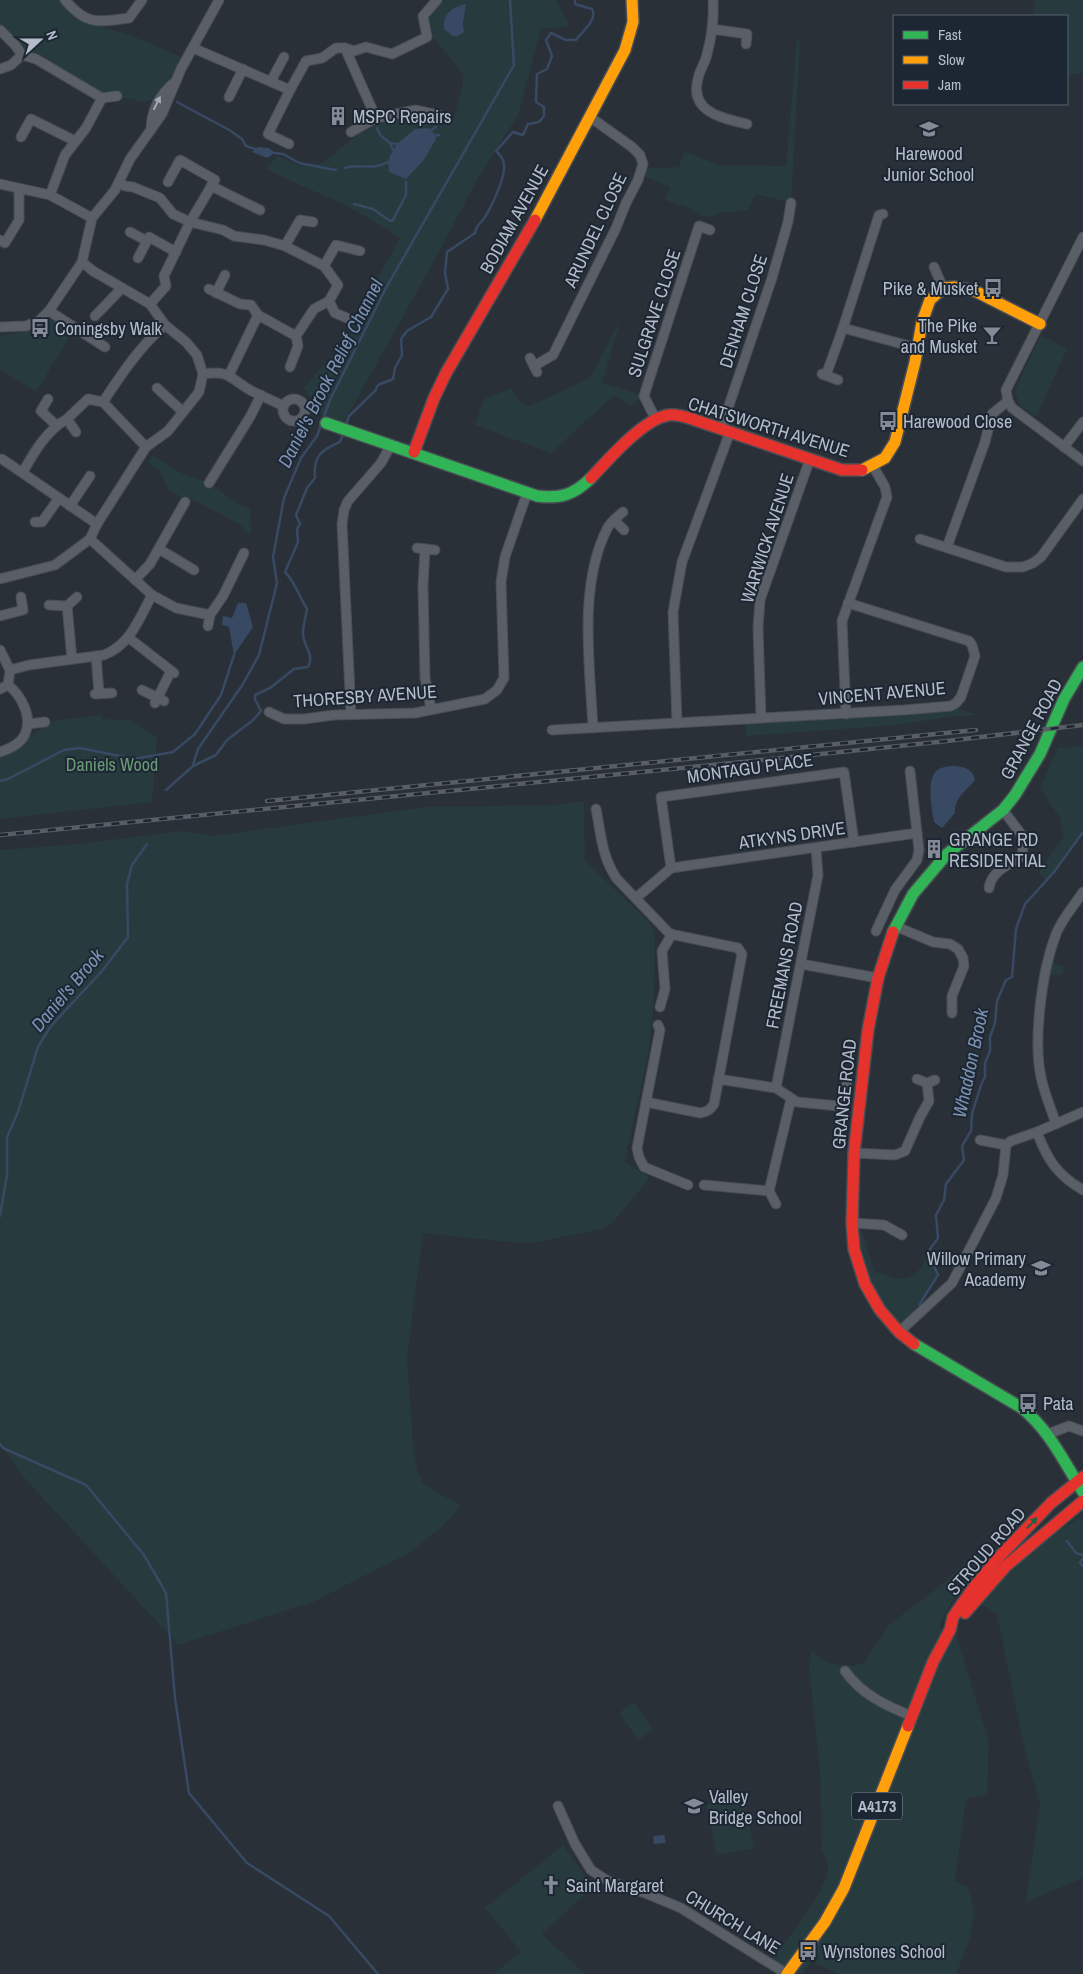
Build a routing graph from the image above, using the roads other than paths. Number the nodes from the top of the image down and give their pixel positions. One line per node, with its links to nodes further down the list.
1 (65, 0): 2 (street)
2 (142, 0)
3 (437, 0): 11 (street)
4 (632, 0): 22 (street, BODIAM AVENUE)
5 (713, 0): 7 (street)
6 (216, 1): 10 (street)
7 (712, 29): 9 (street); 24 (street)
8 (0, 30): 12 (street)
9 (746, 44)
10 (193, 48): 15 (street); 29 (street)
11 (345, 48): 17 (street); 23 (street)
12 (22, 55): 14 (street); 20 (street)
13 (284, 58): 16 (street)
14 (0, 69)
15 (243, 69): 16 (street); 19 (street)
16 (270, 81): 17 (street)
17 (290, 90): 28 (street)
18 (117, 96): 20 (street)
19 (230, 97)
20 (102, 98): 27 (street)
21 (439, 115): 23 (street)
22 (590, 117): 69 (street, ARUNDEL CLOSE); 91 (street, BODIAM AVENUE)
23 (376, 118): 25 (street)
24 (747, 124)
25 (351, 132)
26 (20, 137): 27 (street)
27 (75, 141): 34 (street)
28 (289, 144)
29 (120, 182): 38 (street); 39 (street)
30 (168, 182): 32 (street)
31 (0, 184): 33 (street)
32 (211, 186): 36 (street); 39 (street)
33 (19, 189): 34 (street); 44 (street)
34 (50, 195): 38 (street)
35 (791, 203): 86 (street, DENHAM CLOSE)
36 (260, 210)
37 (883, 214): 65 (street)
38 (92, 218): 50 (street)
39 (190, 222): 46 (street); 48 (street)
40 (313, 222): 46 (street)
41 (710, 230): 82 (street, SULGRAVE CLOSE)
42 (130, 232): 45 (street)
43 (1083, 238): 62 (street)
44 (0, 240)
45 (147, 241): 48 (street); 49 (street)
46 (285, 246): 51 (street)
47 (360, 251): 51 (street)
48 (176, 252): 57 (street)
49 (138, 258)
50 (82, 262): 54 (street); 58 (street)
51 (324, 266): 56 (street)
52 (934, 267): 55 (street)
53 (225, 275): 59 (street)
54 (122, 288): 57 (street); 60 (street)
55 (943, 288): 62 (street); 68 (street)
56 (329, 301): 61 (street); 66 (street)
57 (150, 304): 63 (street)
58 (49, 311): 64 (street); 67 (street)
59 (258, 315): 66 (street); 72 (street)
60 (100, 316)
61 (347, 318)
62 (1040, 324): 77 (street)
63 (165, 325): 71 (street); 78 (street)
64 (0, 327)
65 (843, 328): 68 (street); 73 (street)
66 (296, 336): 70 (street)
67 (105, 347)
68 (917, 348): 95 (street)
69 (534, 365)
70 (290, 367)
71 (203, 374): 72 (street); 80 (street)
72 (229, 375): 75 (street)
73 (838, 380)
74 (157, 388): 80 (street)
75 (261, 395): 79 (street); 98 (street)
76 (48, 399): 85 (street)
77 (1008, 401): 90 (street); 111 (street)
78 (103, 402): 81 (street); 89 (street)
79 (283, 406): 79 (street)
80 (183, 412): 89 (street)
81 (67, 419): 85 (street); 87 (street)
82 (656, 420): 86 (street, CHATSWORTH AVENUE); 99 (street, CHATSWORTH AVENUE)
83 (1083, 422): 90 (street)
84 (326, 423): 88 (street, CHATSWORTH AVENUE)
85 (56, 425): 96 (street)
86 (725, 430): 93 (street, CHATSWORTH AVENUE); 142 (street, DENHAM CLOSE)
87 (76, 432)
88 (391, 445): 91 (street, CHATSWORTH AVENUE); 138 (street)
89 (146, 447): 107 (street)
90 (1064, 447): 94 (street)
91 (414, 452): 99 (street, CHATSWORTH AVENUE)
92 (2, 459): 96 (street)
93 (810, 459): 95 (street, CHATSWORTH AVENUE); 140 (street, WARWICK AVENUE)
94 (1083, 461)
95 (873, 466): 121 (street)
96 (23, 472): 100 (street)
97 (90, 476): 103 (street)
98 (208, 483)
99 (527, 493): 136 (street, THORESBY AVENUE)
100 (59, 498): 103 (street); 106 (street)
101 (1083, 499): 111 (street)
102 (185, 502): 112 (street)
103 (70, 506): 107 (street)
104 (623, 512): 105 (street)
105 (614, 520): 108 (street); 144 (street)
106 (35, 522)
107 (97, 524): 109 (street)
108 (624, 530)
109 (90, 539): 116 (street); 117 (street)
110 (920, 539): 111 (street)
111 (947, 548)
112 (159, 549): 115 (street); 117 (street)
113 (435, 550): 136 (street)
114 (244, 553): 124 (street)
115 (194, 570)
116 (0, 579)
117 (135, 580): 118 (street)
118 (152, 595): 124 (street); 127 (street)
119 (21, 597): 125 (street)
120 (77, 597): 123 (street)
121 (848, 603): 139 (street); 139 (street, VINCENT AVENUE)
122 (49, 605): 123 (street)
123 (68, 606): 130 (street)
124 (210, 615): 126 (street)
125 (0, 616)
126 (208, 626)
127 (129, 638): 129 (street); 134 (street)
128 (0, 650): 132 (street)
129 (96, 656): 130 (street); 135 (street)
130 (72, 659): 132 (street)
131 (1083, 667): 149 (street, GRANGE ROAD)
132 (10, 670): 133 (street)
133 (4, 687): 143 (street)
134 (142, 690)
135 (112, 693)
136 (431, 709): 138 (street, THORESBY AVENUE)
137 (269, 712): 138 (street, THORESBY AVENUE)
138 (351, 714)
139 (846, 714): 140 (street, VINCENT AVENUE)
140 (761, 718): 142 (street, VINCENT AVENUE)
141 (45, 722): 143 (street)
142 (677, 723): 144 (street, VINCENT AVENUE)
143 (28, 724): 146 (street)
144 (593, 728): 145 (street, VINCENT AVENUE)
145 (552, 730)
146 (0, 752)
147 (910, 771): 150 (street)
148 (596, 809): 156 (street)
149 (1003, 810): 154 (street); 157 (street, GRANGE ROAD)
150 (917, 833): 151 (street, ATKYNS DRIVE); 158 (street)
151 (854, 842): 152 (street, ATKYNS DRIVE); 153 (street, MONTAGU PLACE)
152 (816, 848): 153 (street, ATKYNS DRIVE); 160 (street, FREEMANS ROAD)
153 (671, 868): 156 (street)
154 (987, 882)
155 (1083, 892): 172 (street)
156 (636, 898): 159 (street)
157 (895, 926): 161 (street, GRANGE ROAD); 163 (street)
158 (876, 931)
159 (672, 934): 162 (street); 165 (street)
160 (801, 964): 161 (street); 168 (street, FREEMANS ROAD)
161 (878, 978): 176 (street, GRANGE ROAD)
162 (660, 1007)
163 (952, 1013)
164 (658, 1025): 170 (street)
165 (718, 1079): 168 (street); 170 (street)
166 (917, 1079): 176 (street)
167 (847, 1082): 169 (street)
168 (776, 1088): 169 (street)
169 (791, 1099): 180 (street)
170 (646, 1102): 177 (street)
171 (1083, 1112): 172 (street)
172 (1056, 1124): 173 (street)
173 (1037, 1132): 175 (street); 179 (street)
174 (980, 1140): 175 (street)
175 (1006, 1145): 184 (street)
176 (854, 1153): 182 (street, GRANGE ROAD)
177 (688, 1184)
178 (704, 1184): 180 (street)
179 (1083, 1190)
180 (769, 1191): 181 (street)
181 (776, 1204)
182 (852, 1223): 183 (street); 184 (street, GRANGE ROAD)
183 (902, 1235)
184 (899, 1332): 186 (street, GRANGE ROAD)
185 (1083, 1431): 186 (street)
186 (1048, 1434): 187 (street, GRANGE ROAD)
187 (1079, 1479): 188 (street, GRANGE ROAD); 190 (street, STROUD ROAD / A4173, one-way to 187)
188 (1083, 1492)
189 (1083, 1501): 190 (street, STROUD ROAD / A4173)
190 (1003, 1562): 192 (street, STROUD ROAD / A4173)
191 (845, 1671): 192 (street)
192 (912, 1716): 194 (street, A4173)
193 (558, 1806): 194 (street, CHURCH LANE)
194 (787, 1974)

